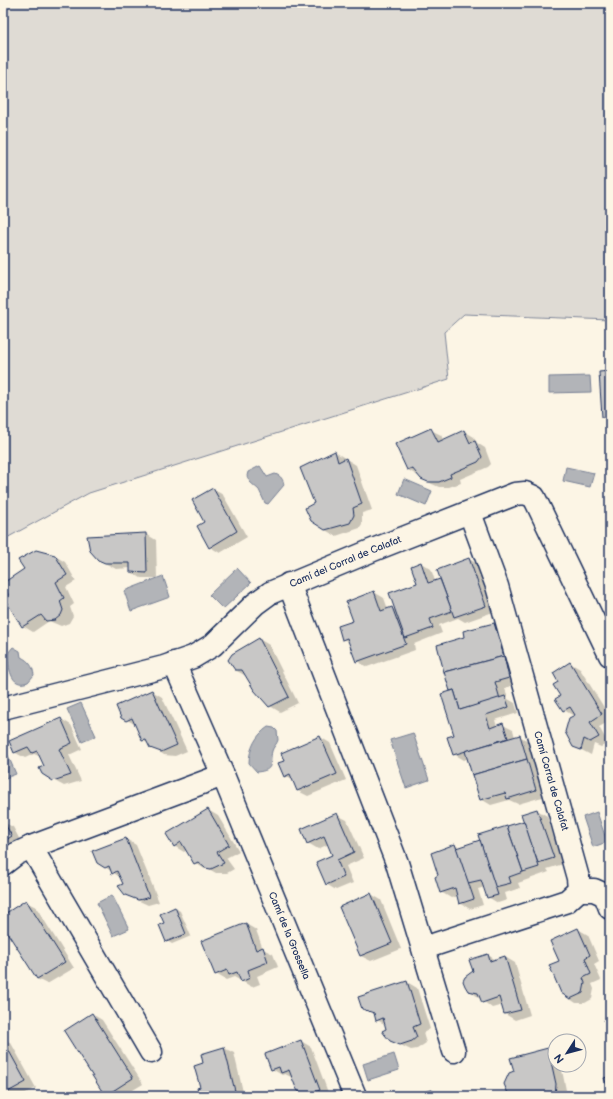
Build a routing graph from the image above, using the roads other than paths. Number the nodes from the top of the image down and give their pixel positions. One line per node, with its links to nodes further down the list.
1 (470, 513): 2 (street, Camí del Corral de Calafat); 3 (street, Camí del Corral de Calafat); 9 (street, Camí Corral de Calafat)
2 (289, 584): 4 (street, Camí del Corral de Calafat); 11 (street)
3 (610, 655)
4 (174, 663): 5 (street, Camí del Corral de Calafat); 6 (street, Camí de la Grossella)
5 (3, 708)
6 (223, 775): 7 (street); 14 (street, Camí de la Grossella)
7 (31, 847): 8 (street); 13 (street)
8 (3, 864)
9 (579, 890): 10 (street); 11 (street)
10 (610, 908)
11 (424, 948): 12 (street)
12 (454, 1051)
13 (151, 1052)
14 (354, 1096)

